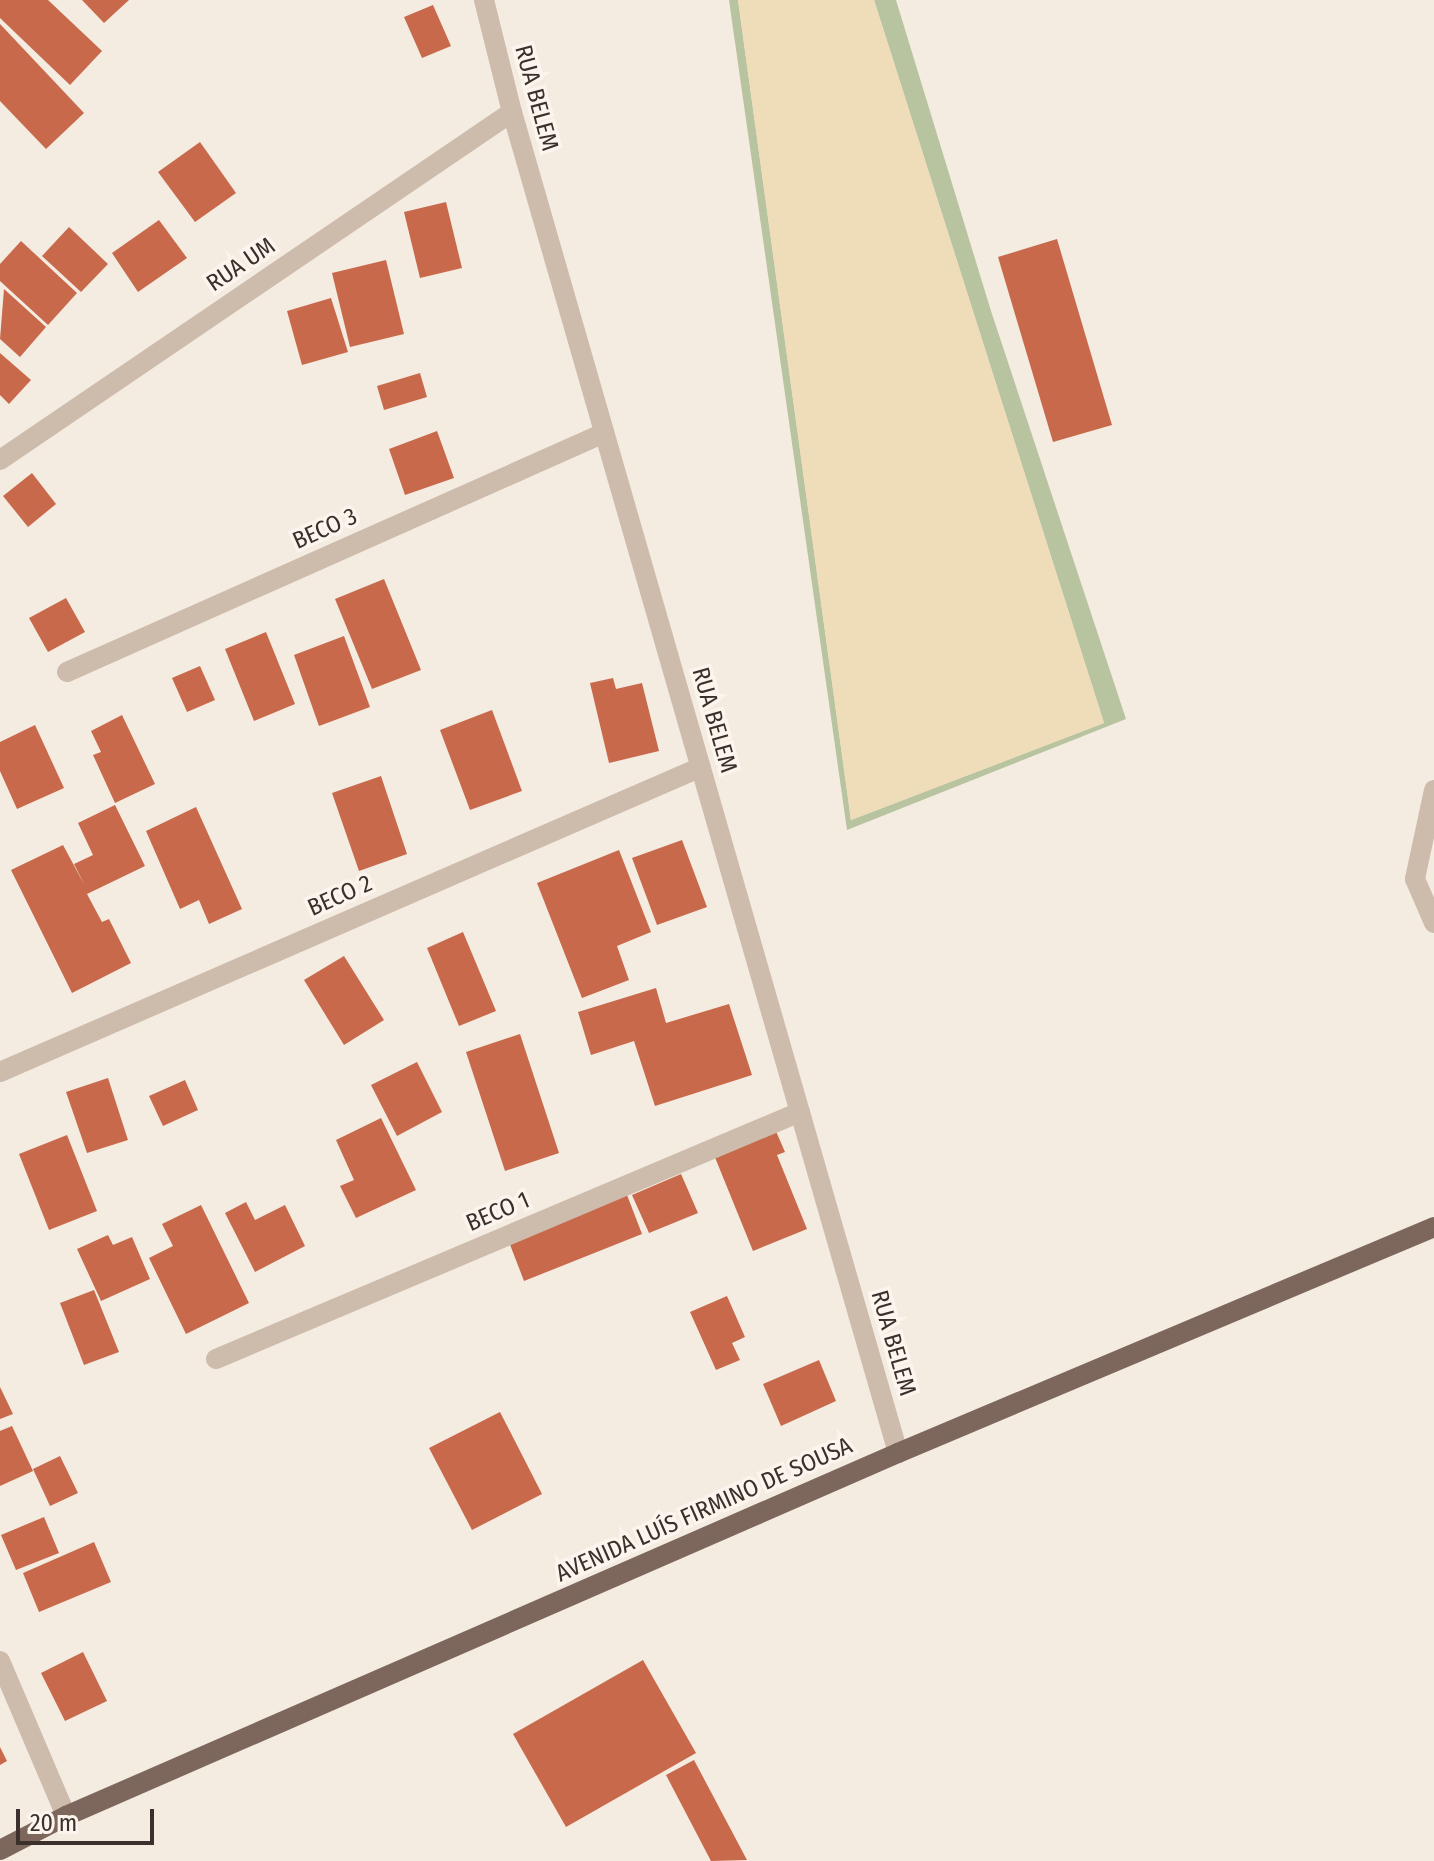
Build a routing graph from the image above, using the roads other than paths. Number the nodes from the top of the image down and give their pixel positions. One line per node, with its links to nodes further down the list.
1 (484, 0): 2 (street, RUA BELEM)
2 (512, 112): 3 (street, RUA BELEM); 4 (street, RUA UM)
3 (604, 433): 5 (street, BECO 3); 6 (street, RUA BELEM)
4 (0, 460)
5 (67, 672)
6 (701, 767): 9 (street, BECO 2); 10 (street, RUA BELEM)
7 (1434, 790): 8 (street)
8 (1434, 923)
9 (0, 1072)
10 (800, 1112): 12 (street, BECO 1); 13 (street, RUA BELEM)
11 (1434, 1227): 13 (main road, AVENIDA LUÍS FIRMINO DE SOUSA)
12 (216, 1359)
13 (898, 1453): 15 (main road, AVENIDA LUÍS FIRMINO DE SOUSA)
14 (0, 1661): 15 (street)
15 (66, 1816): 16 (main road, AVENIDA LUÍS FIRMINO DE SOUSA)
16 (0, 1850)

